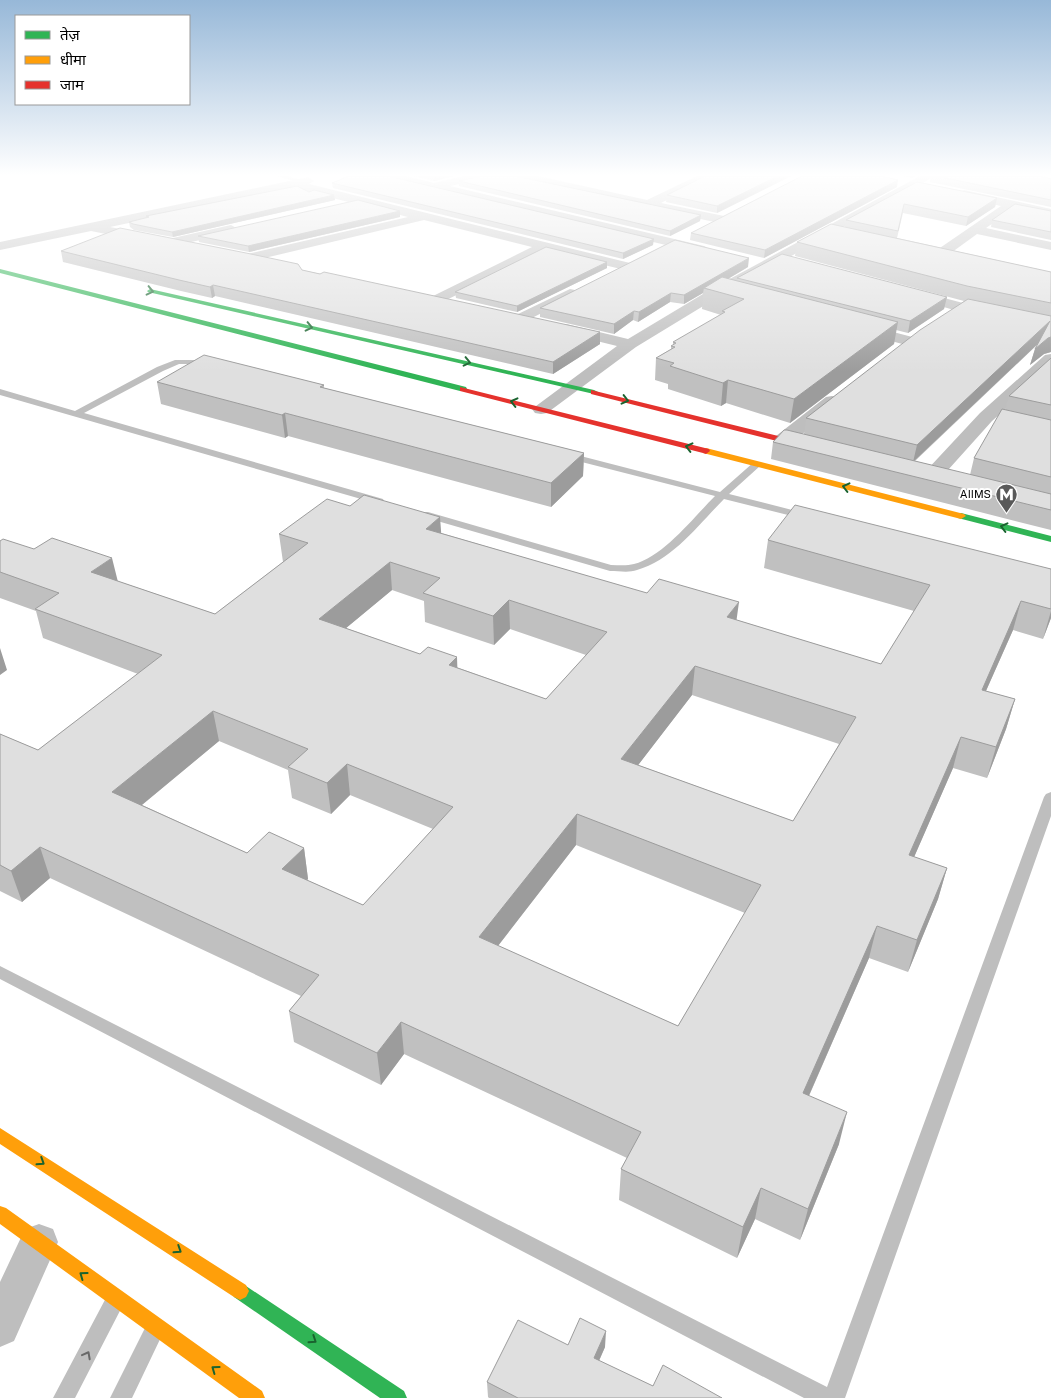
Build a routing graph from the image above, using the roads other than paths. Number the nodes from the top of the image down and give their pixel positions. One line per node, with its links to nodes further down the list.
1 (23, 241): 12 (street)
2 (161, 241): 11 (street)
3 (177, 241): 11 (street)
4 (320, 241): 18 (street)
5 (525, 241): 13 (street)
6 (669, 241): 10 (street)
7 (812, 241): 21 (street)
8 (956, 241): 20 (street)
9 (1029, 241): 14 (street)
10 (672, 242): 16 (street); 24 (street)
11 (169, 243): 15 (street)
12 (0, 246)
13 (545, 246): 24 (street); 33 (street)
14 (1051, 246)
15 (204, 250)
16 (720, 254)
17 (230, 255): 18 (street)
18 (248, 258): 23 (street)
19 (748, 260): 21 (street)
20 (957, 260)
21 (774, 262): 22 (street); 29 (street)
22 (800, 264)
23 (276, 265)
24 (625, 266): 26 (street)
25 (0, 272): 48 (street, one-way to 25)
26 (607, 274)
27 (134, 287): 45 (street, one-way to 45)
28 (582, 288): 41 (street)
29 (718, 292): 32 (street); 41 (street)
30 (904, 292): 35 (street)
31 (416, 296): 33 (street)
32 (737, 296)
33 (434, 301): 34 (street)
34 (454, 305)
35 (961, 307): 36 (street); 38 (street)
36 (946, 317)
37 (852, 326): 40 (street)
38 (1051, 326)
39 (924, 331): 40 (street)
40 (910, 341): 42 (street)
41 (630, 344): 45 (street)
42 (895, 353)
43 (1051, 359): 50 (street)
44 (217, 367): 49 (lane)
45 (571, 386): 48 (street); 52 (street, one-way to 52)
46 (0, 392): 49 (lane)
47 (843, 394): 52 (street)
48 (541, 409): 55 (street, one-way to 48)
49 (76, 414): 58 (lane)
50 (986, 417): 51 (street); 56 (street)
51 (1004, 421)
52 (783, 440): 53 (street)
53 (820, 449)
54 (560, 454): 57 (lane)
55 (757, 464): 57 (lane); 61 (street, one-way to 55)
56 (932, 476)
57 (722, 495): 59 (lane); 60 (lane)
58 (390, 505)
59 (410, 510)
60 (809, 517)
61 (1051, 539)
62 (1051, 797): 75 (lane)
63 (0, 972): 74 (lane)
64 (0, 1136): 73 (street, one-way to 73)
65 (0, 1214): 66 (street)
66 (39, 1242): 67 (street, one-way to 66); 69 (street)
67 (116, 1299): 68 (street); 70 (lane, one-way to 67)
68 (156, 1326): 71 (lane); 72 (street, one-way to 68)
69 (0, 1327)
70 (64, 1398)
71 (121, 1398)
72 (255, 1398)
73 (397, 1398)
74 (826, 1398)
75 (834, 1398)

